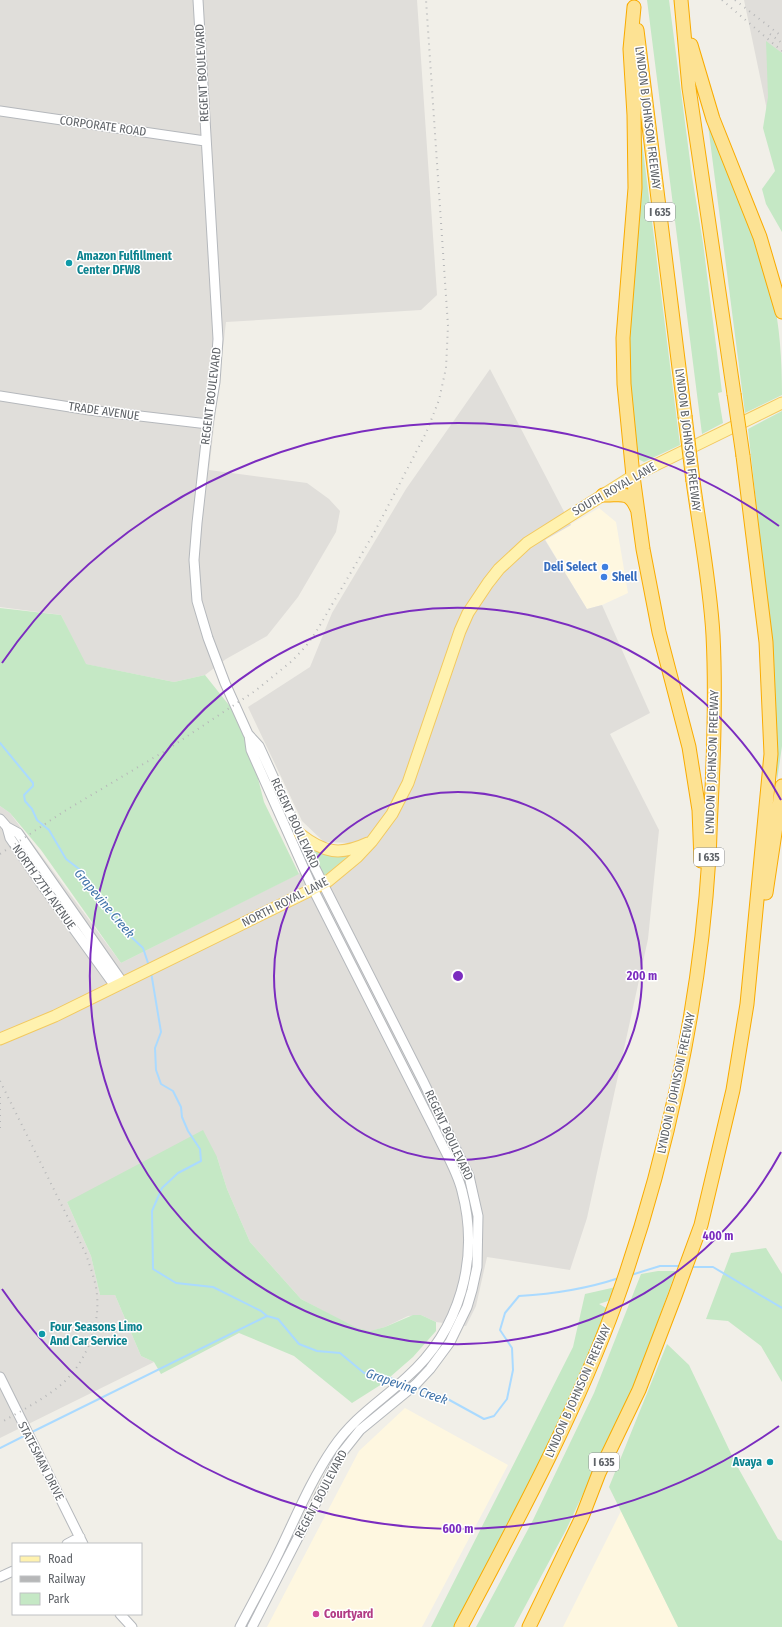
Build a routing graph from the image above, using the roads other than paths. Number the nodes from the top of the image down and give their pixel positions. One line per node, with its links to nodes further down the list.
1 (198, 0): 6 (street, REGENT BOULEVARD)
2 (680, 0): 4 (highway, I 635)
3 (633, 4): 11 (highway); 25 (highway, LYNDON B JOHNSON FREEWAY / I 635, bridge)
4 (683, 16): 7 (highway); 27 (highway, I 635, bridge)
5 (0, 111): 6 (street, CORPORATE ROAD)
6 (205, 141): 10 (street, REGENT BOULEVARD)
7 (782, 312)
8 (0, 396): 10 (street, TRADE AVENUE)
9 (781, 404): 11 (main road, SOUTH ROYAL LANE)
10 (208, 424): 15 (street, REGENT BOULEVARD)
11 (633, 476): 12 (main road, SOUTH ROYAL LANE); 13 (highway)
12 (603, 495): 13 (highway); 14 (main road, SOUTH ROYAL LANE)
13 (638, 510): 25 (highway)
14 (557, 522): 20 (main road, NORTH ROYAL LANE)
15 (248, 734): 19 (street, REGENT BOULEVARD); 24 (street, REGENT BOULEVARD)
16 (782, 786): 27 (highway)
17 (0, 819): 18 (street)
18 (7, 827): 21 (street, NORTH 27TH AVENUE); 22 (street, NORTH 27TH AVENUE)
19 (300, 834): 20 (main road); 23 (street, REGENT BOULEVARD)
20 (372, 841): 23 (main road, NORTH ROYAL LANE)
21 (48, 876): 22 (street); 26 (street, NORTH 27TH AVENUE)
22 (40, 882): 26 (street, NORTH 27TH AVENUE)
23 (324, 884): 24 (main road, NORTH ROYAL LANE); 29 (street, REGENT BOULEVARD)
24 (313, 889): 26 (main road, NORTH ROYAL LANE); 29 (street, REGENT BOULEVARD)
25 (696, 982): 41 (highway, LYNDON B JOHNSON FREEWAY / I 635)
26 (119, 984): 28 (main road, NORTH ROYAL LANE)
27 (747, 1004): 42 (highway, I 635)
28 (0, 1038)
29 (454, 1325): 30 (street, REGENT BOULEVARD)
30 (438, 1351): 34 (street, REGENT BOULEVARD); 35 (street, REGENT BOULEVARD)
31 (0, 1378): 32 (street, STATESMAN DRIVE)
32 (81, 1541)
33 (12, 1571): 36 (street)
34 (270, 1571): 35 (street); 39 (street, REGENT BOULEVARD)
35 (278, 1576): 40 (street, REGENT BOULEVARD)
36 (0, 1577)
37 (121, 1615): 38 (street)
38 (132, 1627)
39 (240, 1627)
40 (252, 1627)
41 (462, 1627)
42 (530, 1627)

